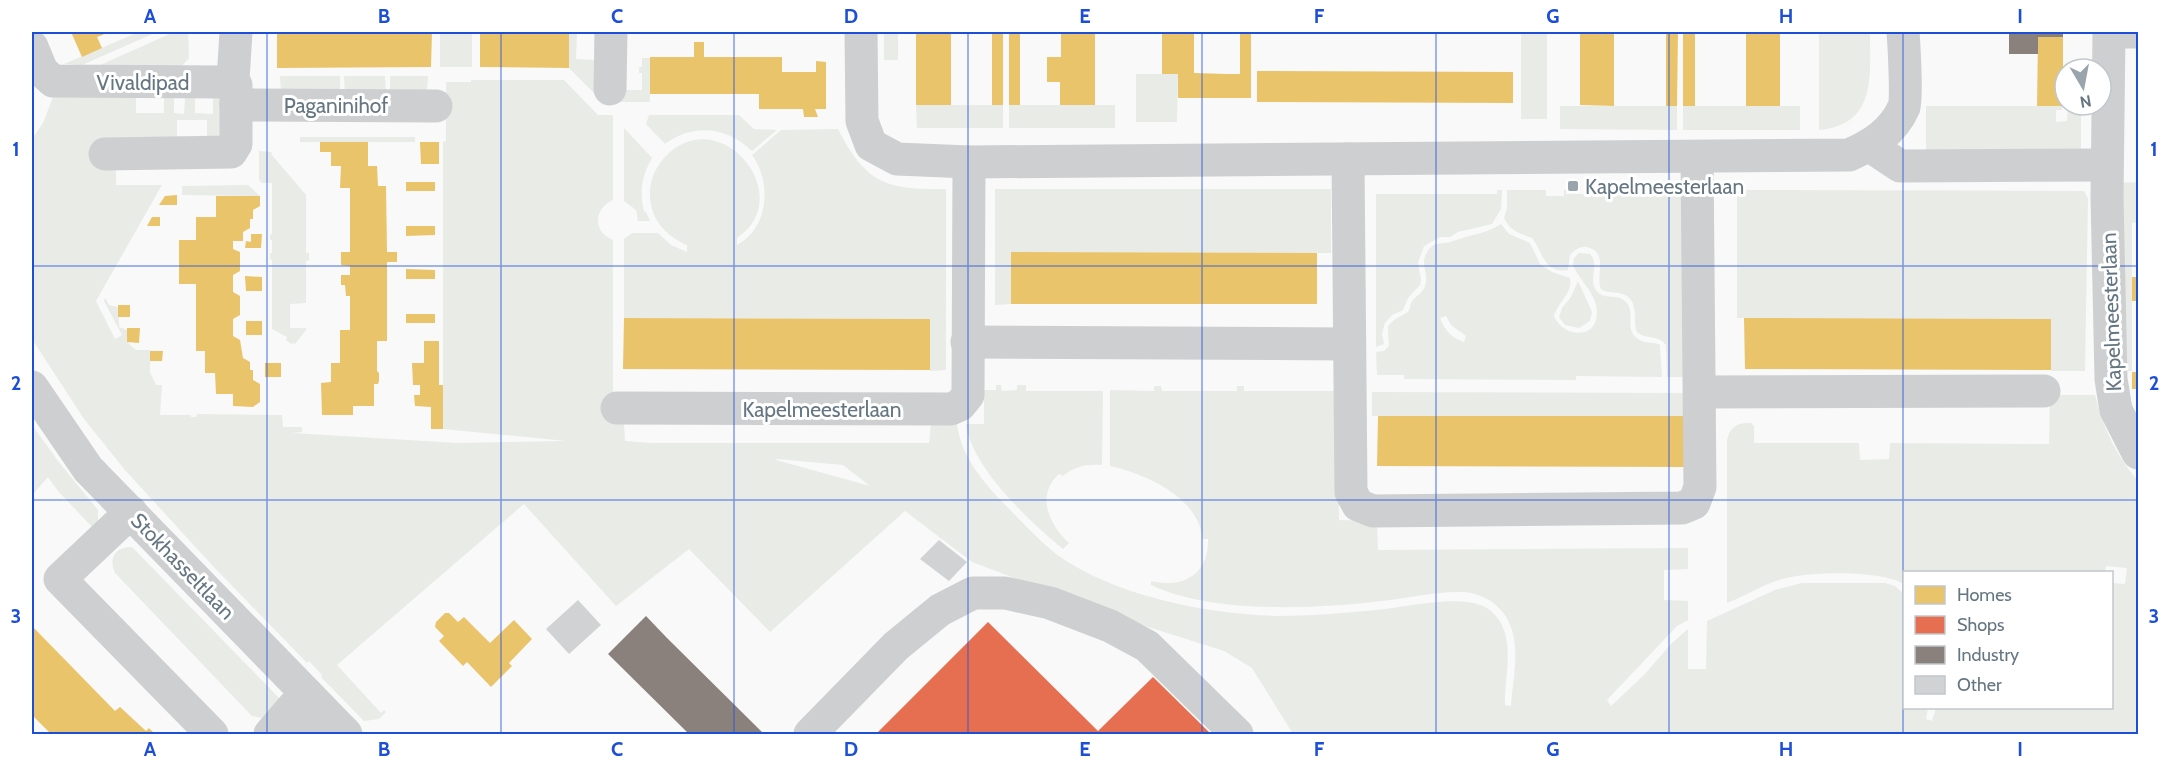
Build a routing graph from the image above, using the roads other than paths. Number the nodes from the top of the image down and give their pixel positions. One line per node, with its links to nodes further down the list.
1 (236, 32): 8 (street)
2 (611, 32): 7 (street)
3 (861, 32): 14 (street)
4 (1903, 32): 10 (street)
5 (2139, 32): 15 (street, Kapelmeesterlaan)
6 (32, 47): 8 (street, Vivaldipad)
7 (610, 89)
8 (234, 92): 9 (street, Paganinihof); 11 (street)
9 (436, 106)
10 (1870, 146): 12 (street); 15 (street)
11 (105, 154)
12 (1697, 156): 13 (street); 20 (street)
13 (1348, 159): 14 (street); 17 (street)
14 (969, 162): 16 (street, Kapelmeesterlaan)
15 (2107, 165): 22 (street, Kapelmeesterlaan)
16 (967, 342): 17 (street); 21 (street, Kapelmeesterlaan)
17 (1349, 344): 20 (street)
18 (32, 387): 23 (street, Stokhasseltlaan)
19 (2044, 391): 20 (street)
20 (1700, 392)
21 (617, 408)
22 (2139, 453)
23 (131, 512): 25 (street, Stokhasseltlaan); 26 (street)
24 (911, 605): 28 (street)
25 (321, 720): 27 (street)
26 (212, 735)
27 (270, 735)
28 (788, 735)
29 (810, 735): 30 (street)
30 (1237, 735)

